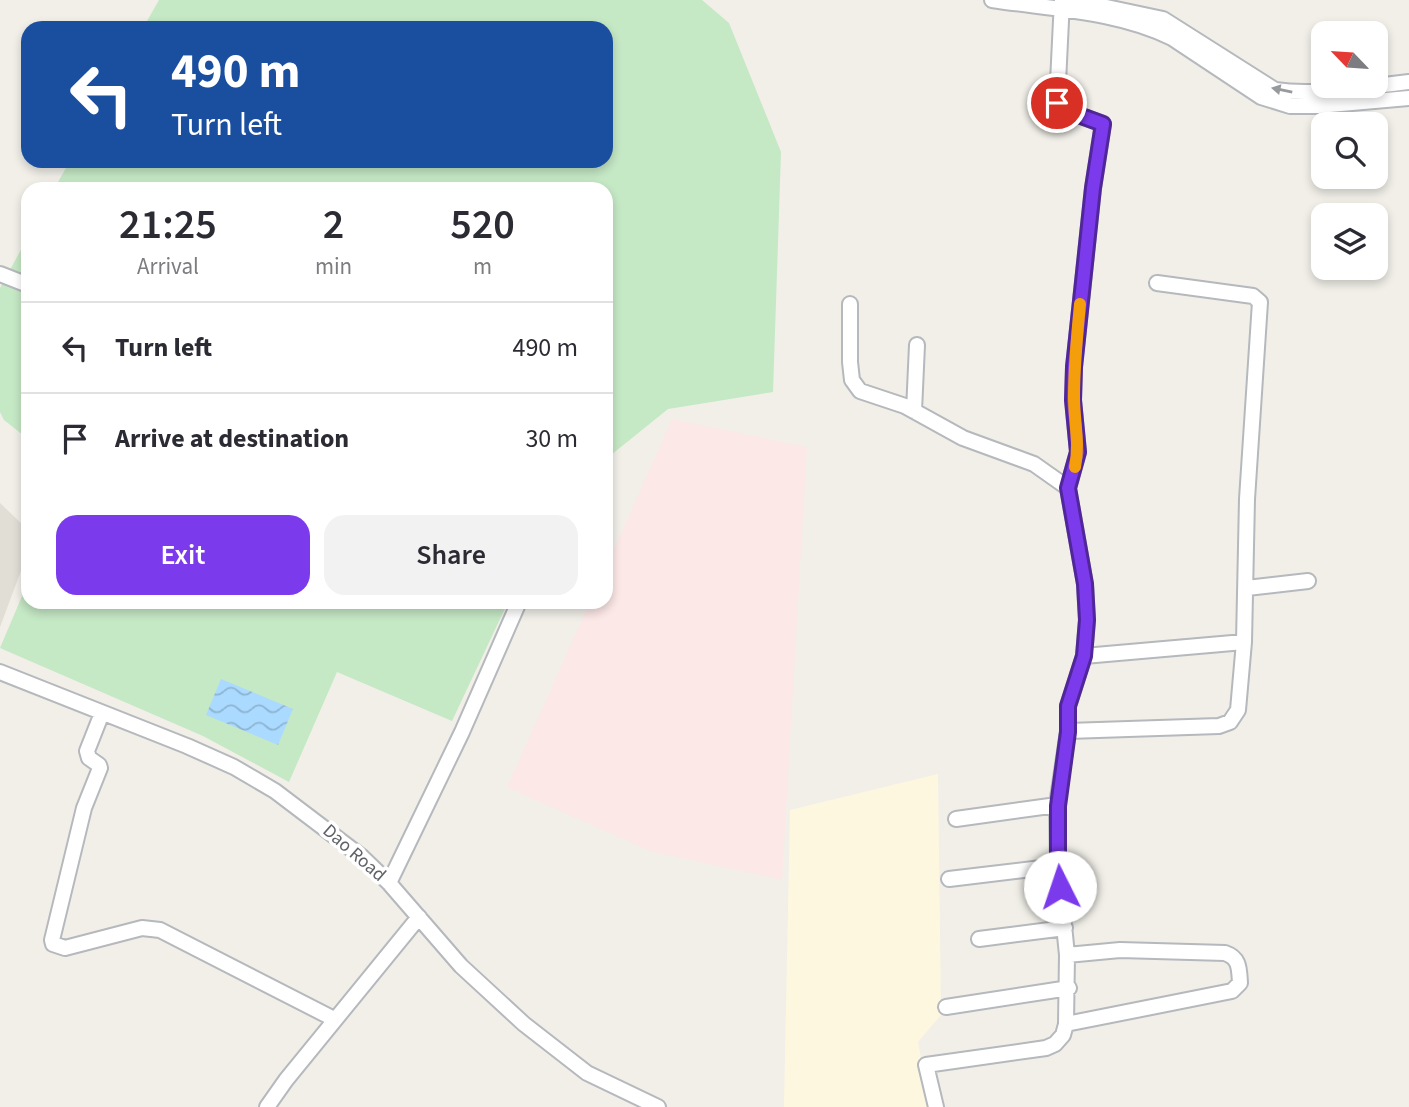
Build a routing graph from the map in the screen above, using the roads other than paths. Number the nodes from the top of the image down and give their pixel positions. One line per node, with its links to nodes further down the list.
1 (992, 0): 3 (street)
2 (1073, 0): 6 (street, one-way to 2)
3 (1062, 5): 7 (street); 14 (street)
4 (1409, 82): 5 (street)
5 (1388, 84)
6 (1311, 92)
7 (1409, 98)
8 (0, 275): 9 (street)
9 (21, 282)
10 (1157, 283): 16 (street)
11 (850, 304): 13 (street)
12 (917, 345): 13 (street)
13 (914, 411): 14 (street)
14 (1068, 488): 19 (street)
15 (1308, 581): 16 (street)
16 (1247, 588): 18 (street)
17 (516, 609): 27 (street)
18 (1244, 642): 19 (street); 22 (street)
19 (1084, 656): 22 (street)
20 (0, 672): 21 (street, Dao Road)
21 (102, 713): 27 (street, Dao Road); 34 (street)
22 (1068, 732): 23 (street)
23 (1058, 806): 24 (street); 25 (street)
24 (956, 820)
25 (1058, 866): 26 (street); 29 (street)
26 (949, 878)
27 (389, 883): 28 (street, Dao Road)
28 (419, 917): 34 (street); 37 (street, Dao Road)
29 (1065, 928): 30 (street); 31 (street)
30 (979, 939)
31 (1067, 955): 32 (street); 35 (street)
32 (1069, 988): 33 (street); 35 (street)
33 (946, 1007)
34 (334, 1019): 36 (street)
35 (1066, 1024): 38 (street)
36 (267, 1107)
37 (658, 1107)
38 (936, 1107)

